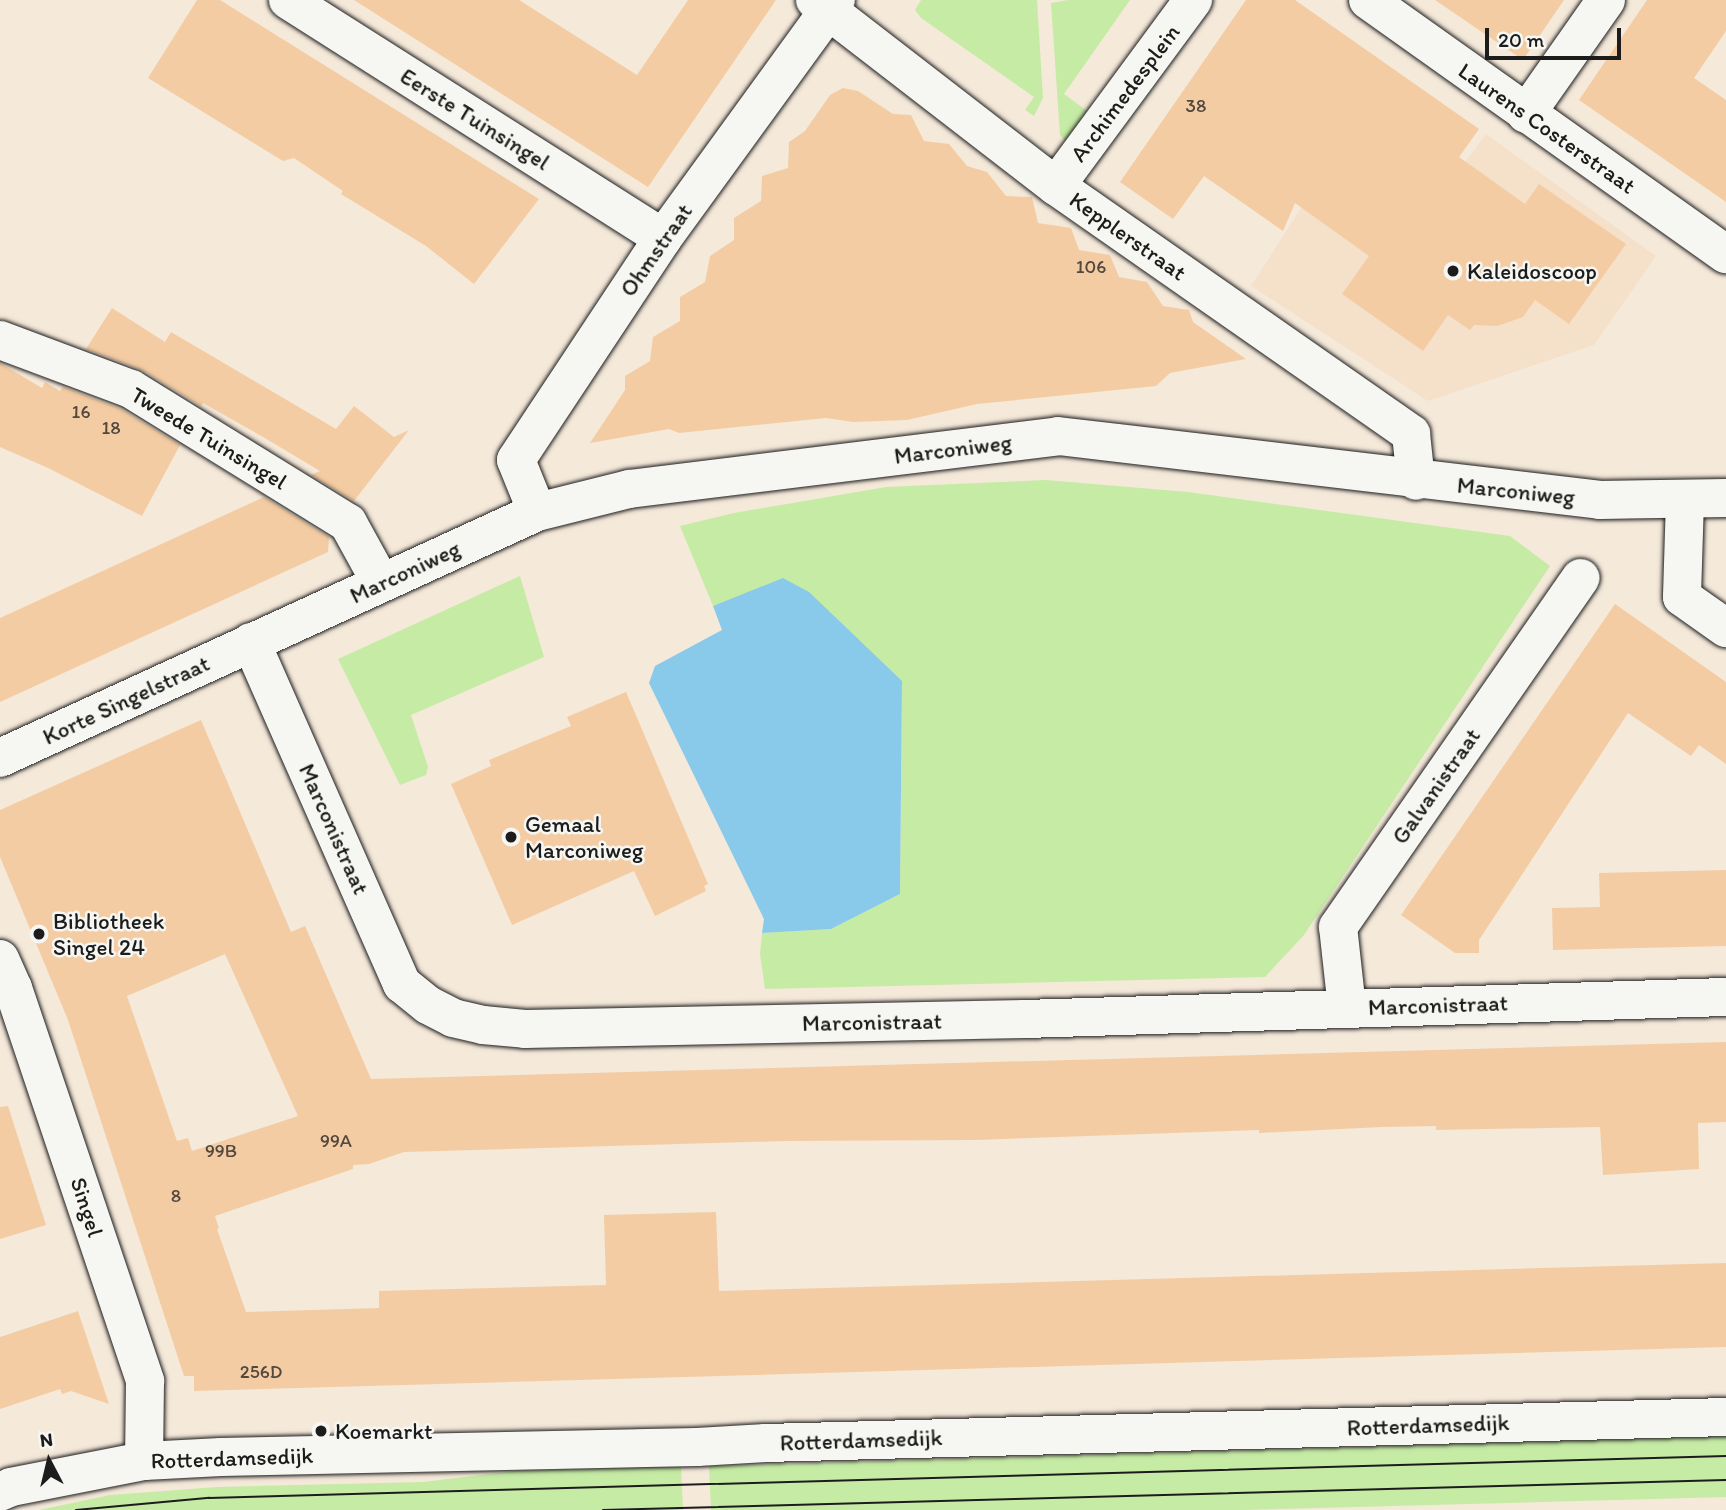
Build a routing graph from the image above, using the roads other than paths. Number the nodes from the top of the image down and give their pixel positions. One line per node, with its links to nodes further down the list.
1 (288, 0): 8 (street, Eerste Tuinsingel)
2 (1193, 0): 7 (street, Archimedesplein)
3 (1368, 0): 6 (street, Laurens Costerstraat)
4 (1606, 0): 6 (street)
5 (827, 3): 7 (street, Kepplerstraat); 8 (street, Ohmstraat)
6 (1526, 114): 9 (street, Laurens Costerstraat)
7 (1056, 186): 11 (street, Kepplerstraat)
8 (663, 238): 14 (street, Ohmstraat)
9 (1726, 254)
10 (0, 340): 16 (street, Tweede Tuinsingel)
11 (1416, 481): 13 (street, Marconiweg); 14 (street, Marconiweg)
12 (1726, 498): 13 (street, Marconiweg)
13 (1685, 500): 17 (street)
14 (537, 512): 16 (street, Marconiweg)
15 (1581, 578): 22 (street, Galvanistraat)
16 (381, 583): 18 (street, Marconiweg)
17 (1726, 628)
18 (251, 642): 19 (street, Korte Singelstraat); 22 (street, Marconistraat)
19 (0, 758)
20 (0, 959): 24 (street, Singel)
21 (1726, 997): 22 (street, Marconistraat)
22 (1347, 1008)
23 (1726, 1418): 24 (street, Rotterdamsedijk)
24 (144, 1461): 25 (street, Rotterdamsedijk)
25 (0, 1492)

